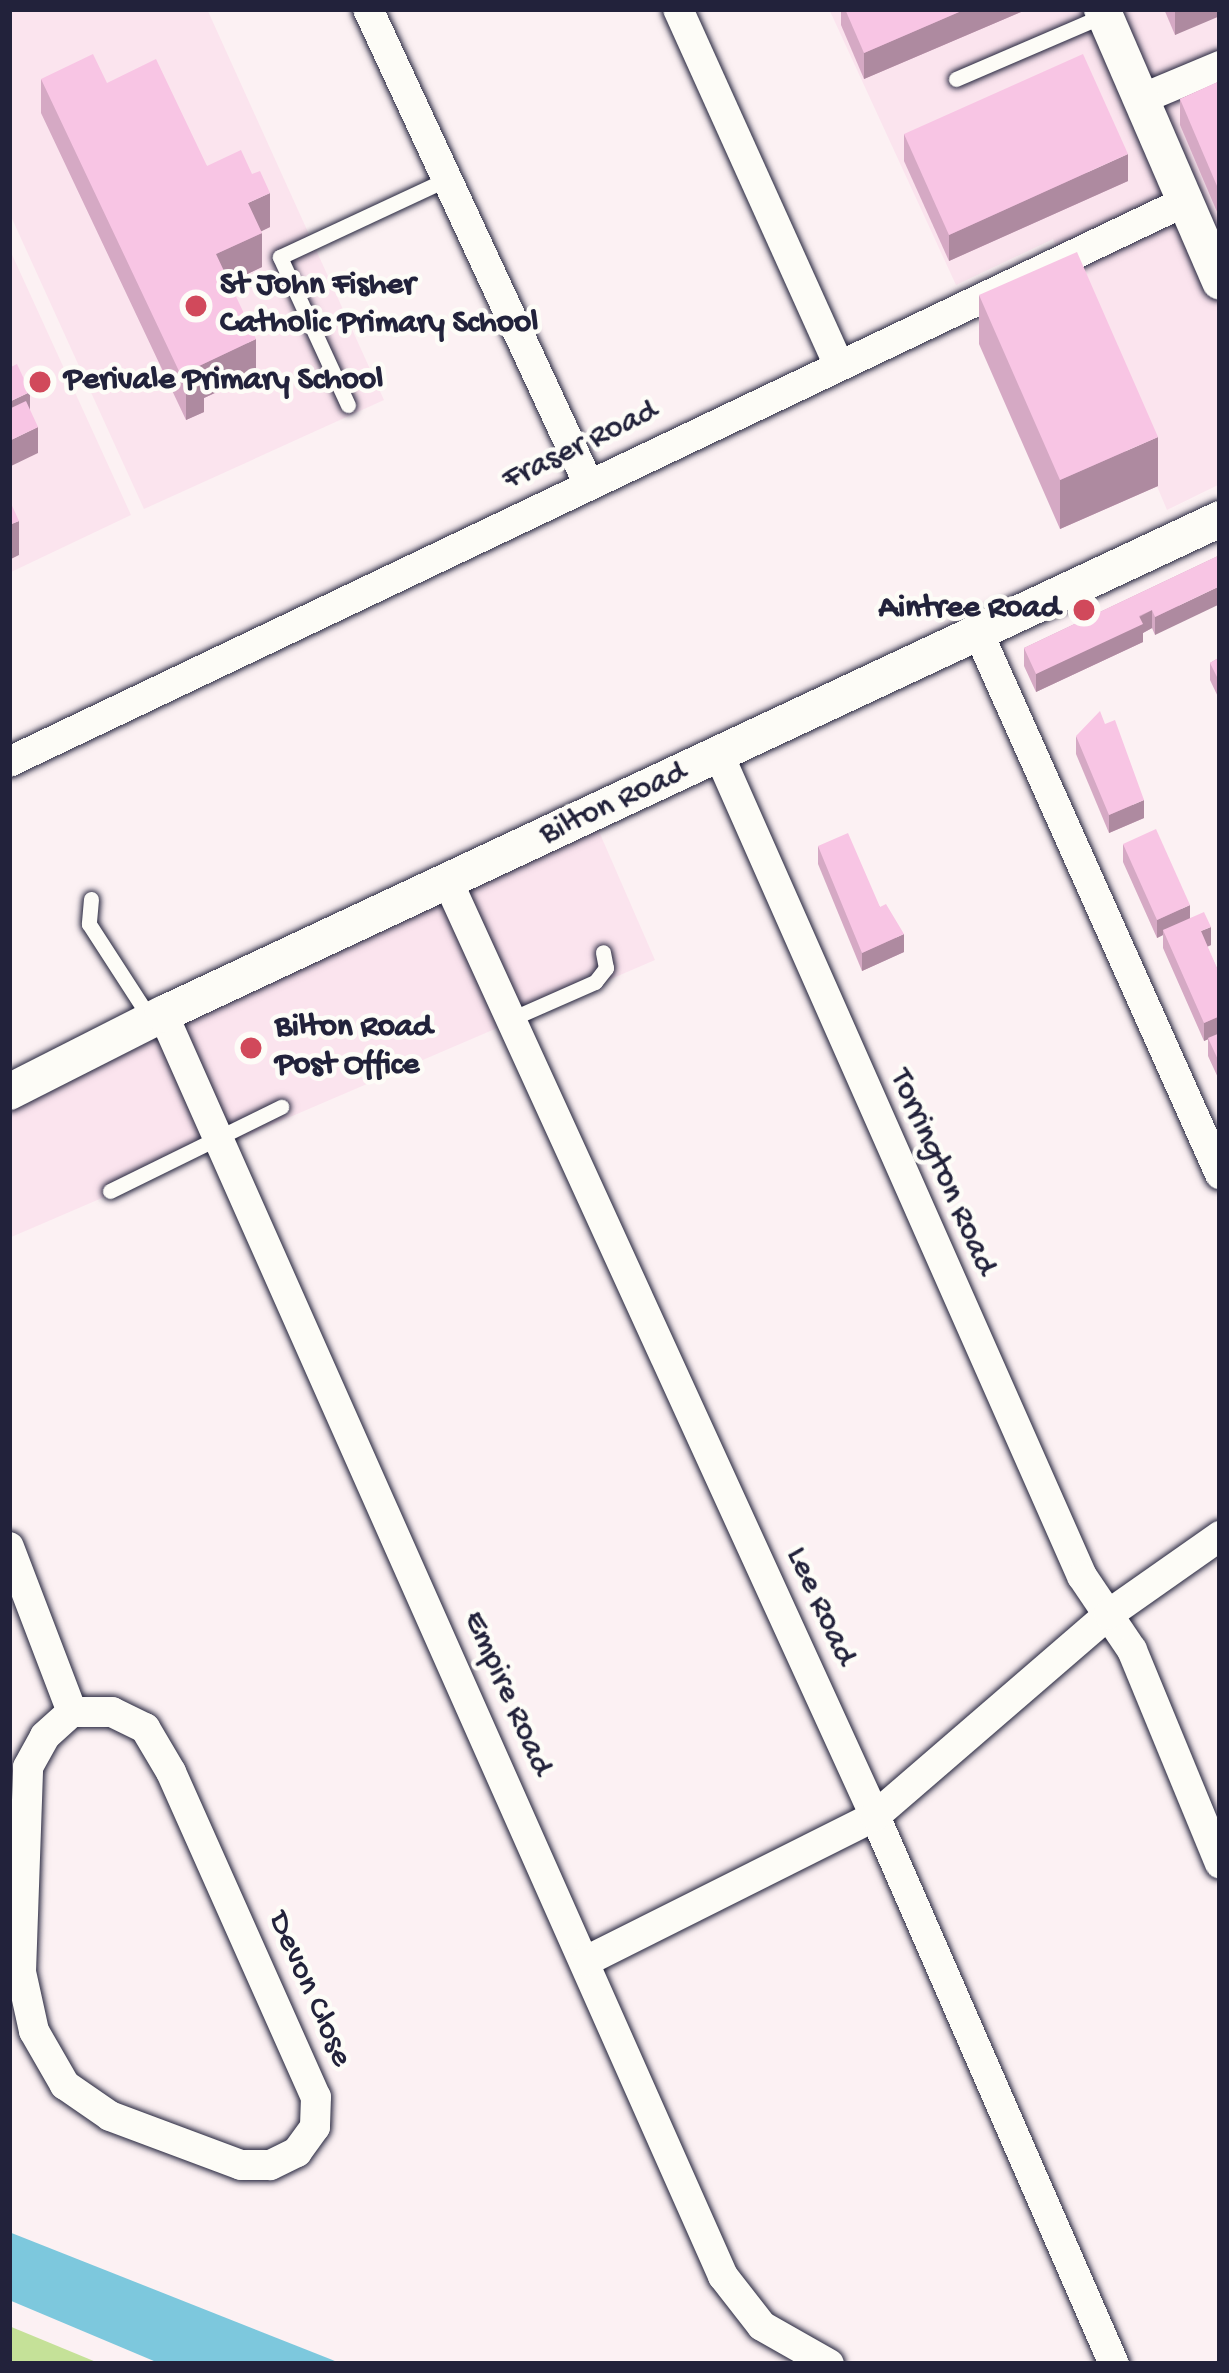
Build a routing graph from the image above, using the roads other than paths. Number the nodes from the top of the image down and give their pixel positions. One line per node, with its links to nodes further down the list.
1 (368, 9): 7 (street)
2 (678, 9): 10 (street)
3 (1103, 12): 5 (lane); 6 (street)
4 (1220, 66): 6 (street)
5 (956, 79)
6 (1141, 99): 8 (street)
7 (447, 179): 11 (lane); 12 (street)
8 (1186, 201): 9 (street); 10 (street, Fraser Road)
9 (1220, 282)
10 (838, 364): 12 (street, Fraser Road)
11 (348, 405)
12 (588, 483): 16 (street, Fraser Road)
13 (1220, 520): 14 (street, Bilton Road)
14 (977, 632): 15 (street, Bilton Road); 25 (street)
15 (719, 755): 17 (street, Bilton Road); 29 (street, Torrington Road)
16 (9, 762)
17 (449, 884): 20 (street, Bilton Road); 21 (street, Lee Road)
18 (91, 899): 20 (lane)
19 (603, 952): 21 (lane)
20 (157, 1017): 22 (street, Bilton Road); 24 (street, Empire Road)
21 (511, 1019): 31 (street, Lee Road)
22 (9, 1092)
23 (281, 1107): 24 (lane)
24 (219, 1139): 26 (lane); 33 (street, Empire Road)
25 (1220, 1174)
26 (110, 1191)
27 (1220, 1536): 29 (street)
28 (9, 1546): 30 (street)
29 (1109, 1614): 31 (street); 32 (street, Torrington Road)
30 (72, 1712): 30 (street, Devon Close)
31 (875, 1816): 33 (street); 35 (street, Lee Road)
32 (1220, 1864)
33 (586, 1961): 34 (street, Empire Road)
34 (829, 2364)
35 (1114, 2364)

